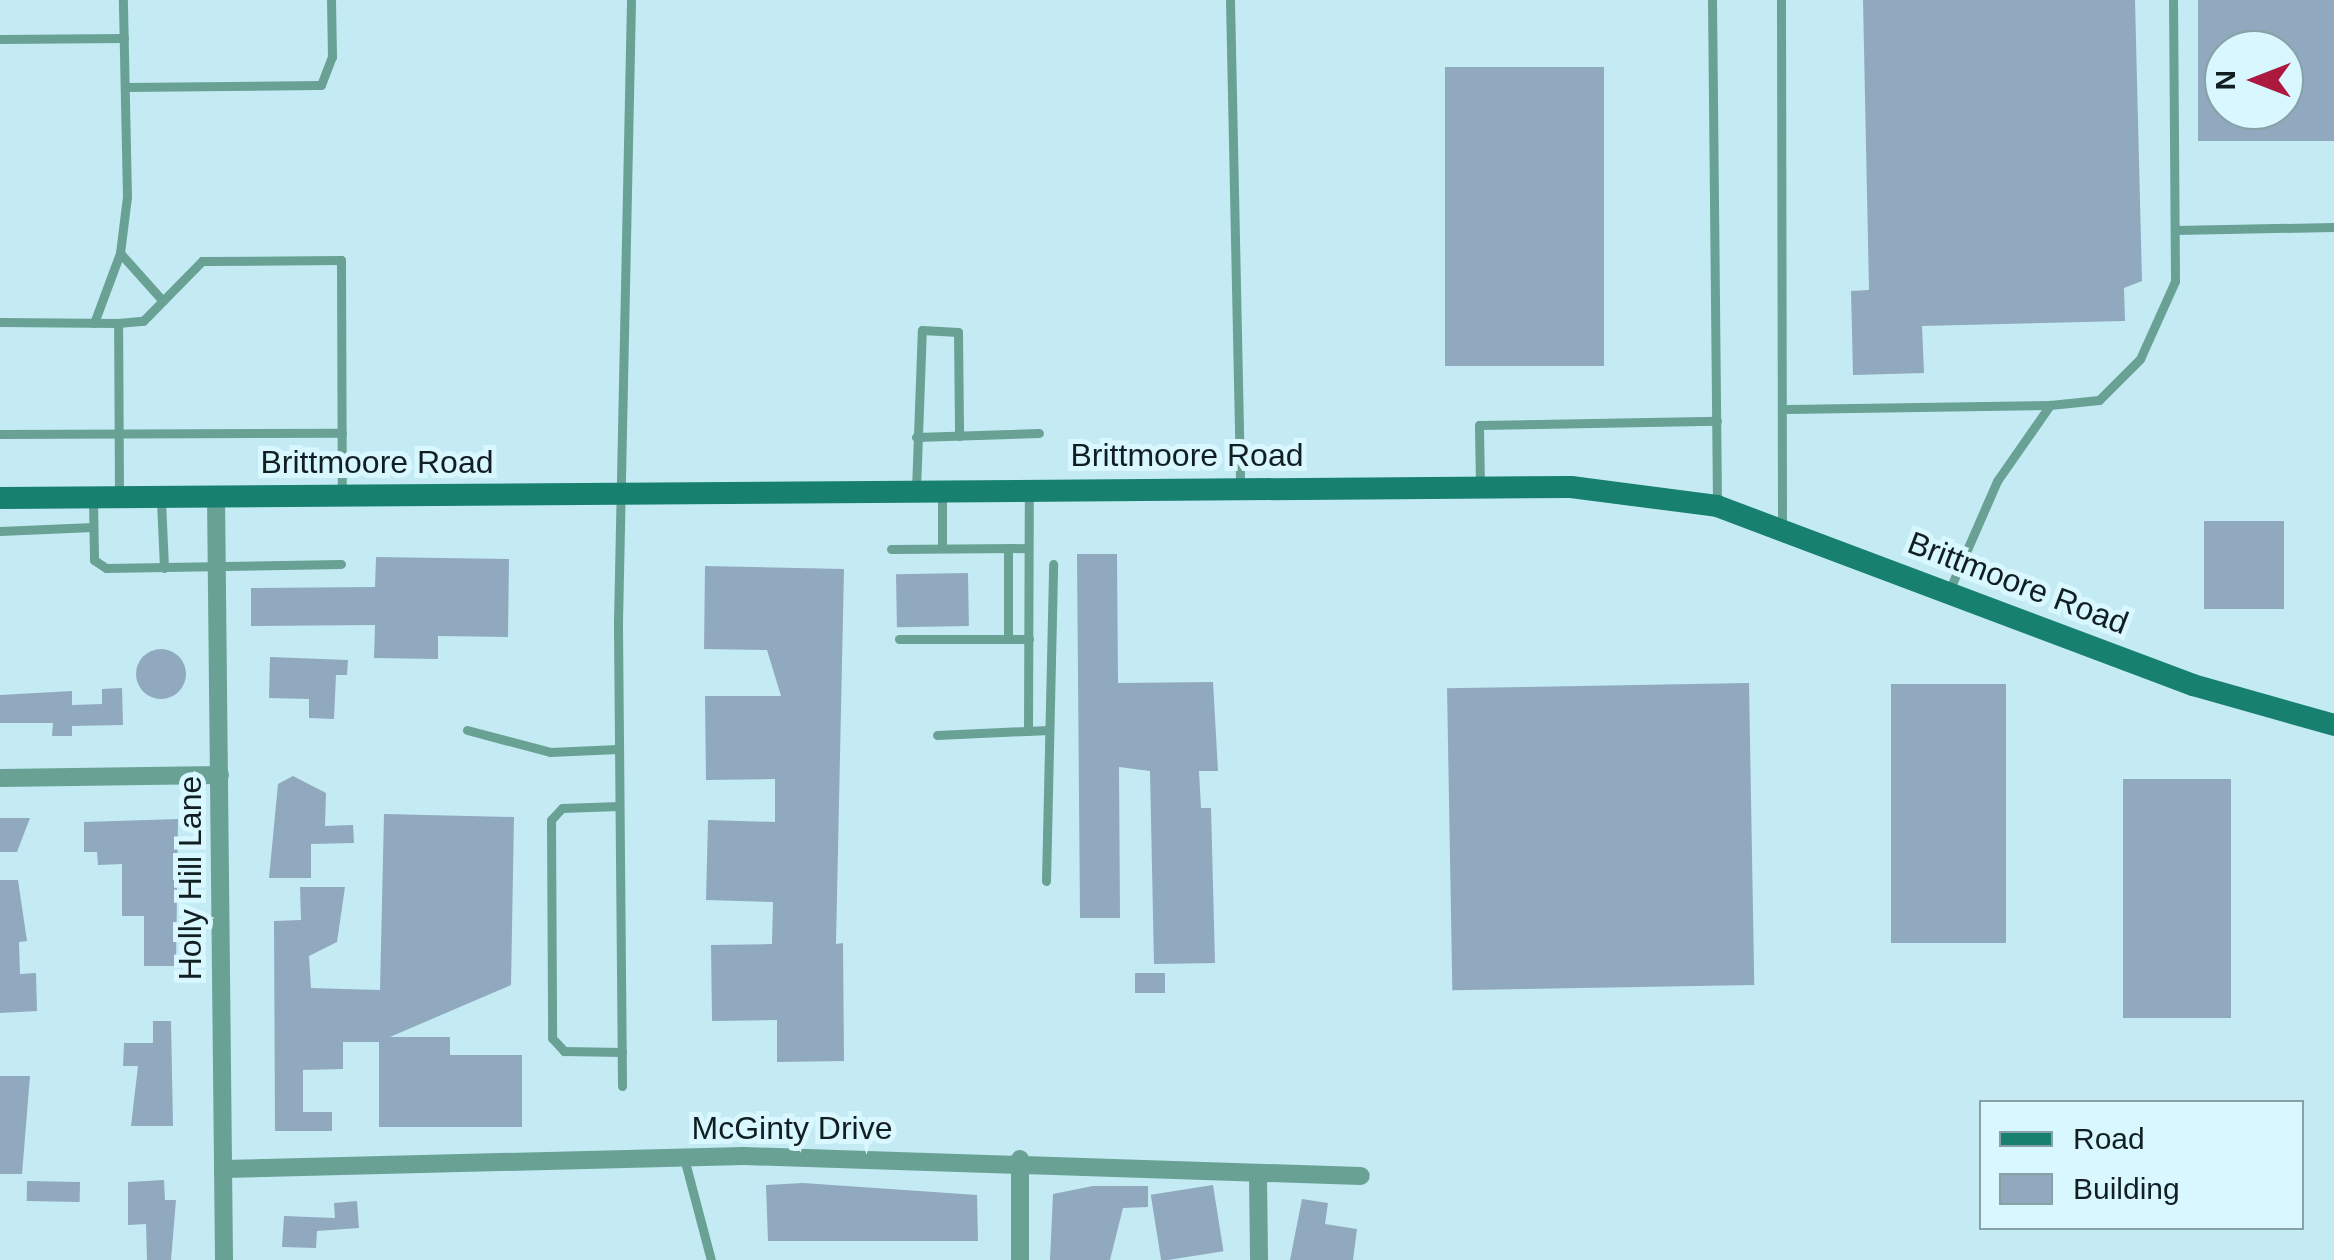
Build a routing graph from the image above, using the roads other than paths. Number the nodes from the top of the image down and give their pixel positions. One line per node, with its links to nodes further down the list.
1 (123, 0): 8 (lane)
2 (331, 0): 10 (lane)
3 (631, 0): 32 (lane)
4 (1230, 0): 28 (lane)
5 (1712, 0): 20 (lane)
6 (1781, 0): 19 (lane)
7 (2172, 0): 12 (lane)
8 (124, 38): 9 (lane); 10 (lane)
9 (0, 39)
10 (125, 87): 13 (lane)
11 (2334, 227): 12 (lane)
12 (2174, 230): 18 (lane)
13 (120, 253): 14 (lane); 16 (lane)
14 (163, 301): 17 (lane); 21 (lane)
15 (0, 322): 16 (lane)
16 (94, 322): 17 (lane)
17 (118, 323): 24 (lane)
18 (2050, 405): 19 (lane); 51 (lane)
19 (1788, 408): 41 (lane)
20 (1717, 420): 27 (lane); 39 (lane)
21 (342, 433): 24 (lane); 33 (lane)
22 (1039, 433): 25 (lane)
23 (0, 434): 24 (lane)
24 (118, 434): 36 (lane)
25 (960, 436): 26 (lane); 26 (lane)
26 (916, 437): 30 (lane)
27 (1480, 485): 28 (main road, Brittmoore Road); 39 (main road, Brittmoore Road)
28 (1240, 488): 29 (main road, Brittmoore Road)
29 (1029, 489): 31 (main road, Brittmoore Road); 45 (lane)
30 (916, 490): 31 (main road, Brittmoore Road); 32 (main road, Brittmoore Road)
31 (942, 490): 43 (lane)
32 (626, 493): 33 (main road, Brittmoore Road); 60 (lane)
33 (342, 495): 34 (main road, Brittmoore Road)
34 (216, 496): 37 (main road, Brittmoore Road); 50 (street, Holly Hill Lane)
35 (93, 497): 36 (main road, Brittmoore Road); 38 (main road, Brittmoore Road); 40 (lane)
36 (119, 497): 37 (main road, Brittmoore Road)
37 (161, 497): 49 (lane)
38 (0, 498)
39 (1717, 506): 41 (main road, Brittmoore Road)
40 (93, 527): 42 (lane); 49 (lane)
41 (1782, 528): 51 (main road, Brittmoore Road)
42 (0, 531)
43 (942, 548): 44 (lane); 46 (lane)
44 (1008, 548): 45 (lane); 53 (lane)
45 (1028, 548): 54 (lane)
46 (892, 549)
47 (342, 564): 50 (lane)
48 (1053, 564): 57 (lane)
49 (164, 568): 50 (lane)
50 (217, 568): 61 (street, Holly Hill Lane)
51 (1948, 590): 55 (main road, Brittmoore Road)
52 (900, 639): 53 (lane)
53 (1008, 639): 54 (lane)
54 (1029, 639): 58 (lane)
55 (2334, 726)
56 (467, 730): 60 (lane)
57 (1049, 730): 58 (lane); 64 (lane)
58 (1028, 731): 59 (lane)
59 (937, 735)
60 (618, 749): 63 (lane)
61 (220, 775): 62 (street); 69 (street, Holly Hill Lane)
62 (0, 778)
63 (619, 806): 65 (lane); 65 (lane)
64 (1046, 880)
65 (622, 1052): 66 (lane)
66 (622, 1086)
67 (684, 1158): 68 (street, McGinty Drive); 69 (street, McGinty Drive); 73 (lane)
68 (1020, 1159): 70 (street, McGinty Drive); 74 (street)
69 (223, 1169): 72 (street, Holly Hill Lane)
70 (1258, 1175): 71 (street, McGinty Drive); 75 (street)
71 (1361, 1176)
72 (224, 1260)
73 (711, 1260)
74 (1020, 1260)
75 (1259, 1260)

